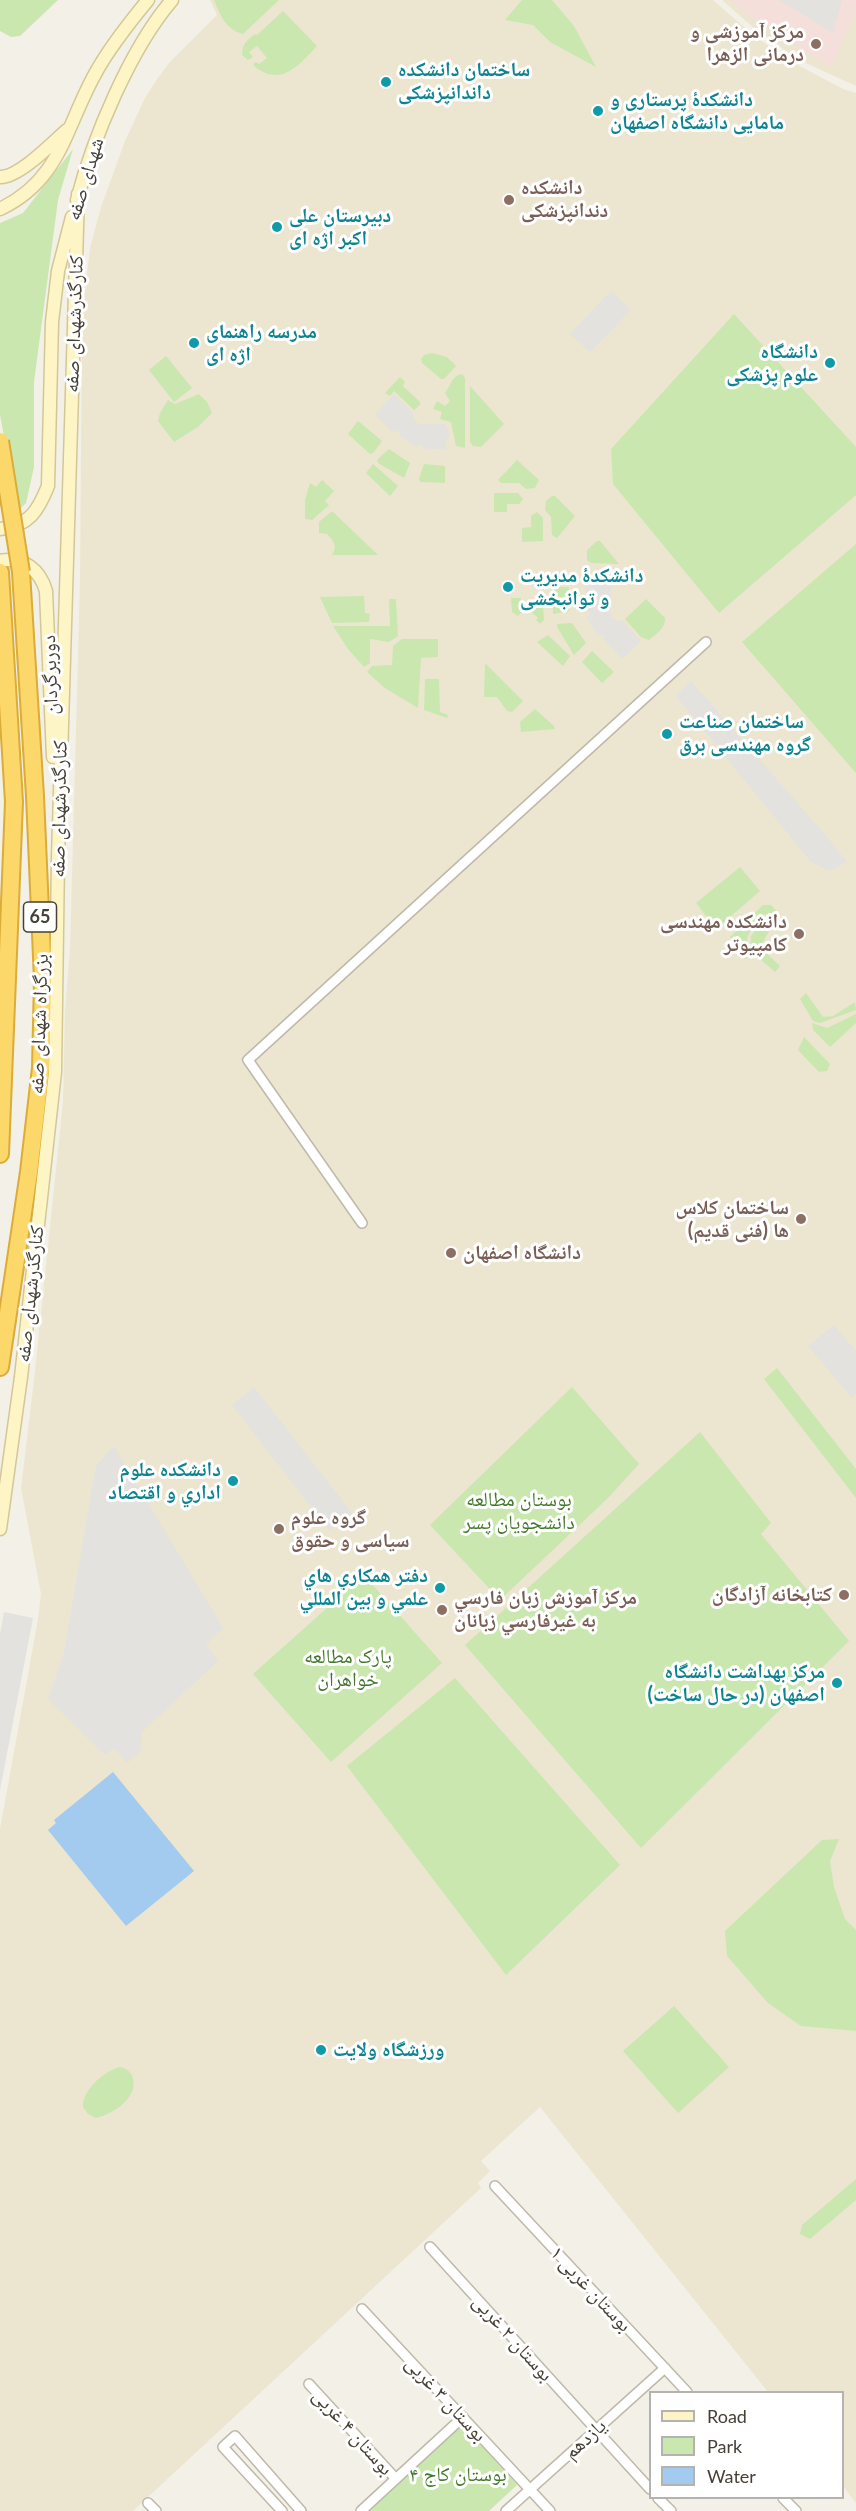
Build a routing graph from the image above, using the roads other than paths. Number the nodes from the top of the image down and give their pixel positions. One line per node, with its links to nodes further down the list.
1 (148, 0): 3 (main road, شهدای صفه)
2 (172, 0): 5 (main road, شهدای صفه)
3 (70, 127): 4 (main road); 6 (main road, شهدای صفه)
4 (0, 177)
5 (78, 194): 8 (main road, شهدای صفه); 12 (main road, کنارگذرشهدای صفه)
6 (0, 209)
7 (0, 441): 15 (highway, بزرگراه شهدای صفه / 65, bridge)
8 (0, 529)
9 (0, 561): 12 (main road, دوربرگردان)
10 (0, 573): 13 (highway, بزرگراه شهدای صفه / 65)
11 (706, 642): 14 (street)
12 (58, 857): 17 (main road, کنارگذرشهدای صفه)
13 (0, 1154)
14 (362, 1224)
15 (1, 1360): 16 (main road)
16 (0, 1379)
17 (0, 1529)
18 (495, 2186): 21 (street, بوستان غربی ۱)
19 (430, 2247): 25 (street, بوستان ۲ غربی)
20 (362, 2309): 24 (street, بوستان ۳ غربی)
21 (665, 2368): 23 (street, بوستان غربی ۱); 25 (street, یازدهم)
22 (309, 2384): 26 (street, بوستان ۴ غربی)
23 (686, 2391)
24 (463, 2417): 26 (street); 28 (street, بوستان ۳ غربی)
25 (596, 2429): 27 (street, بوستان ۲ غربی); 28 (street, یازدهم)
26 (396, 2480): 35 (street)
27 (649, 2487)
28 (529, 2489): 36 (street, یازدهم); 37 (street, بوستان ۳ غربی)
29 (659, 2499): 38 (street)
30 (784, 2499): 39 (street)
31 (148, 2503): 32 (street)
32 (156, 2511)
33 (282, 2511): 34 (street)
34 (301, 2511)
35 (361, 2511)
36 (506, 2511)
37 (549, 2511)
38 (671, 2511)
39 (796, 2511)

